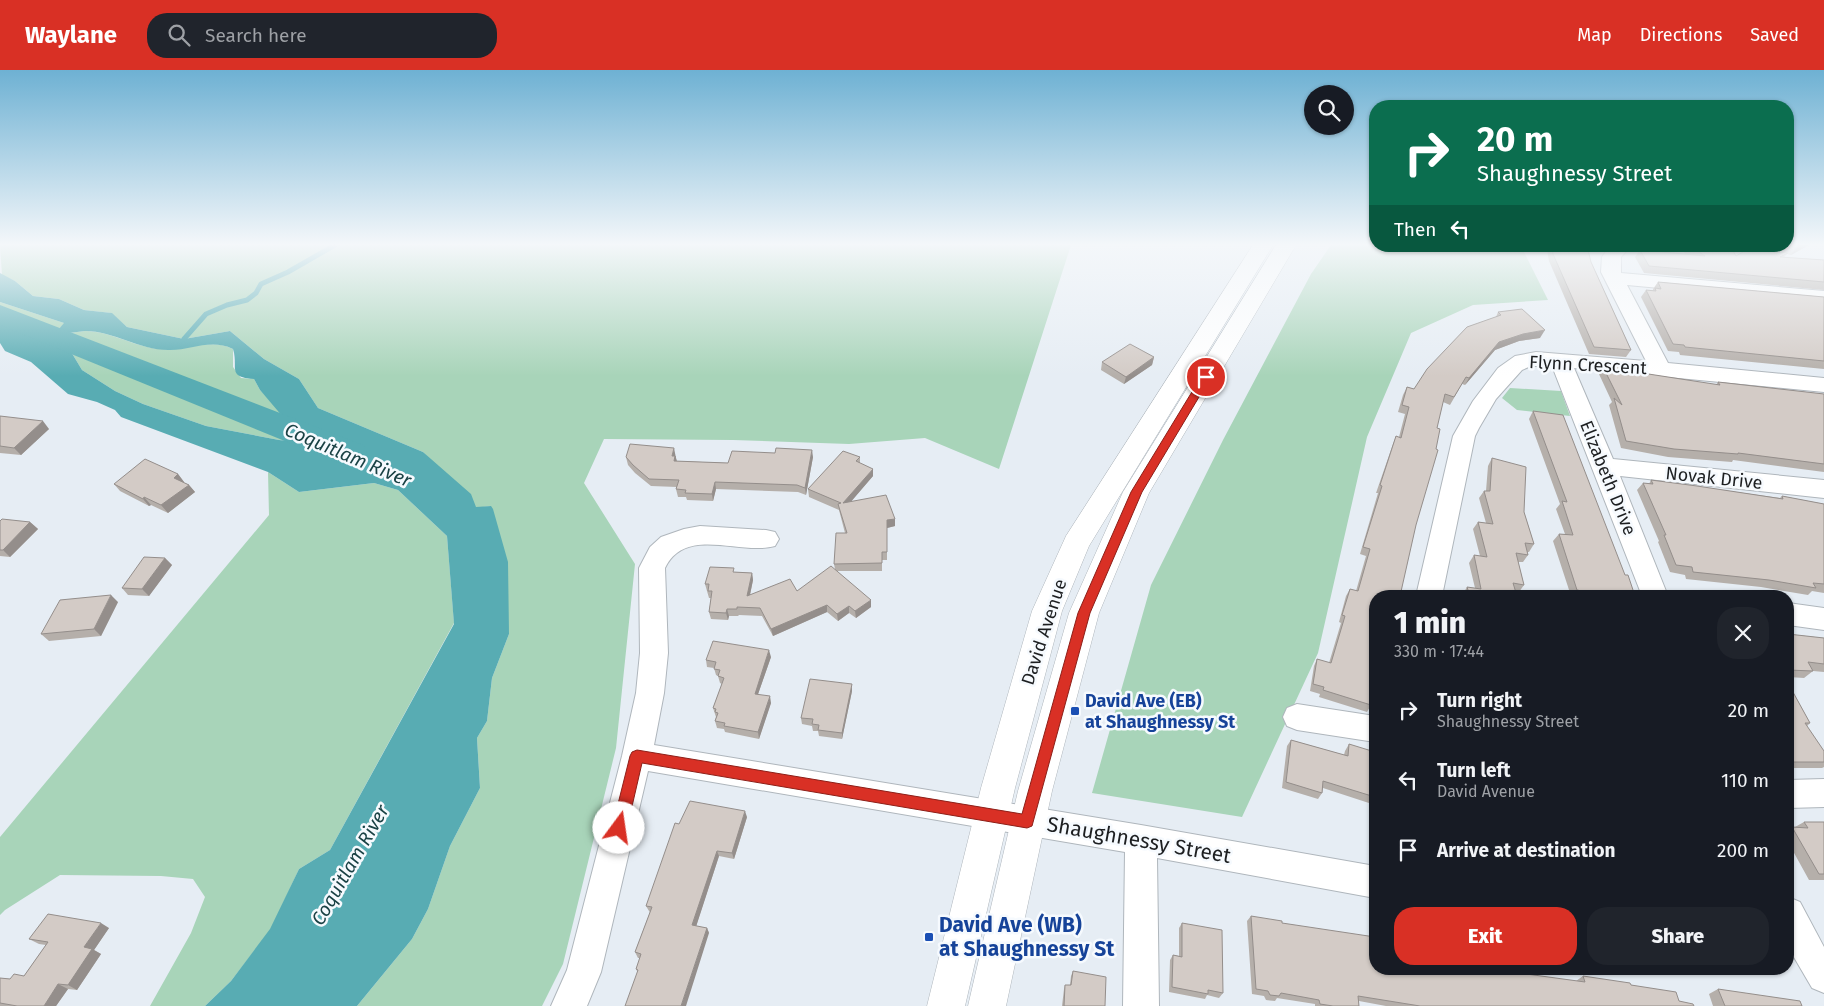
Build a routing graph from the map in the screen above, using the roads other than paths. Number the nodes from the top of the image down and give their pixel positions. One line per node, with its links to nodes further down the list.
1 (1236, 289): 21 (main road, David Avenue)
2 (1259, 289): 22 (main road, David Avenue)
3 (1619, 289): 7 (street)
4 (1732, 289): 5 (street)
5 (1824, 297)
6 (1560, 360): 7 (street, Flynn Crescent); 9 (street, Elizabeth Drive); 12 (street, Flynn Crescent)
7 (1660, 369): 8 (street, Flynn Crescent)
8 (1824, 385)
9 (1604, 466): 10 (street, Novak Drive); 13 (street, Elizabeth Drive)
10 (1824, 489)
11 (766, 539): 18 (street)
12 (1430, 590)
13 (1653, 590)
14 (1794, 615): 15 (street)
15 (1824, 619)
16 (1297, 717): 17 (street)
17 (1369, 728)
18 (637, 756): 21 (street, Shaughnessy Street); 27 (street)
19 (1824, 793): 20 (street)
20 (1794, 794)
21 (992, 815): 22 (street, Shaughnessy Street); 28 (main road, David Avenue)
22 (1027, 821): 23 (street, Shaughnessy Street); 29 (main road, David Avenue)
23 (1141, 840): 24 (street, Shaughnessy Street); 30 (street)
24 (1369, 881)
25 (1794, 926): 26 (street)
26 (1812, 963)
27 (569, 1006)
28 (946, 1006)
29 (987, 1006)
30 (1141, 1006)

